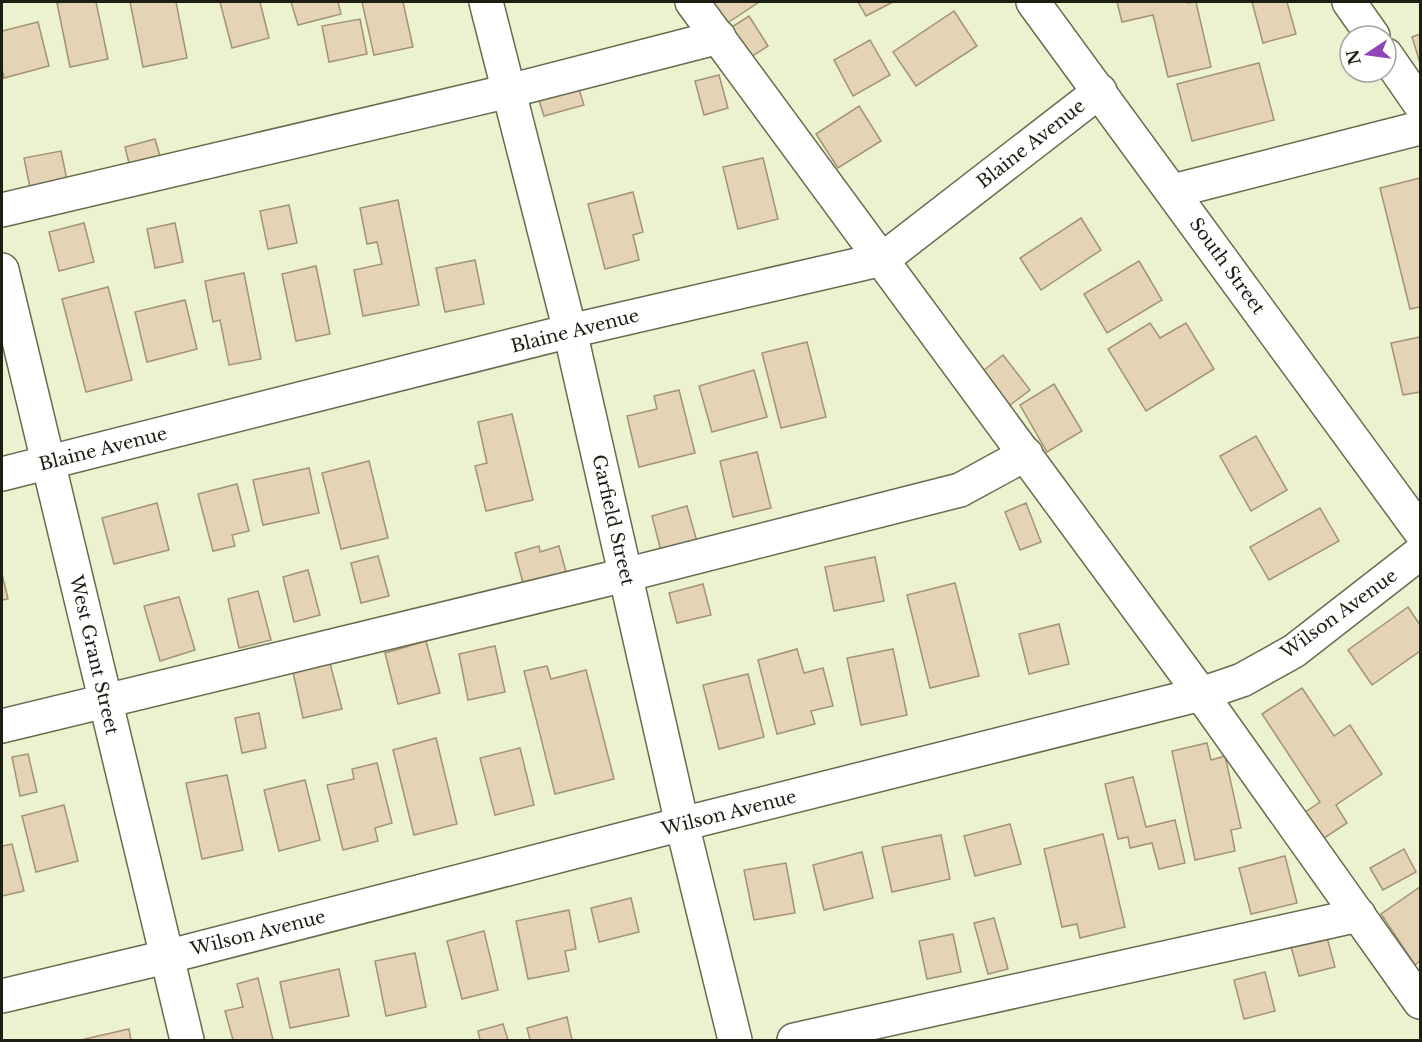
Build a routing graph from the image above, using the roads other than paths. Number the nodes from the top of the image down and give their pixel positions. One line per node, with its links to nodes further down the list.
1 (486, 2): 8 (street, Garfield Street)
2 (692, 2): 6 (street)
3 (1033, 2): 9 (street, South Street)
4 (1349, 2): 5 (street)
5 (1365, 24)
6 (719, 37): 8 (street); 14 (street)
7 (1398, 72): 10 (street)
8 (509, 91): 13 (street); 16 (street, Garfield Street)
9 (1100, 91): 12 (street, South Street); 14 (street, Blaine Avenue)
10 (1420, 104)
11 (1420, 128): 12 (street)
12 (1173, 191): 20 (street, South Street)
13 (2, 210)
14 (883, 259): 16 (street, Blaine Avenue); 17 (street)
15 (2, 270): 18 (street, West Grant Street)
16 (570, 332): 18 (street, Blaine Avenue); 22 (street, Garfield Street)
17 (1026, 454): 22 (street); 23 (street)
18 (48, 462): 19 (street, Blaine Avenue); 24 (street, West Grant Street)
19 (2, 474)
20 (1420, 531)
21 (1420, 553): 23 (street, Wilson Avenue)
22 (625, 575): 24 (street); 26 (street, Garfield Street)
23 (1201, 694): 26 (street, Wilson Avenue); 27 (street)
24 (105, 700): 25 (street); 28 (street, West Grant Street)
25 (2, 726)
26 (682, 824): 28 (street, Wilson Avenue); 32 (street, Garfield Street)
27 (1359, 915): 30 (street); 33 (street)
28 (166, 957): 29 (street, Wilson Avenue); 31 (street, West Grant Street)
29 (2, 996)
30 (1420, 1002)
31 (187, 1041)
32 (735, 1041)
33 (794, 1041)

